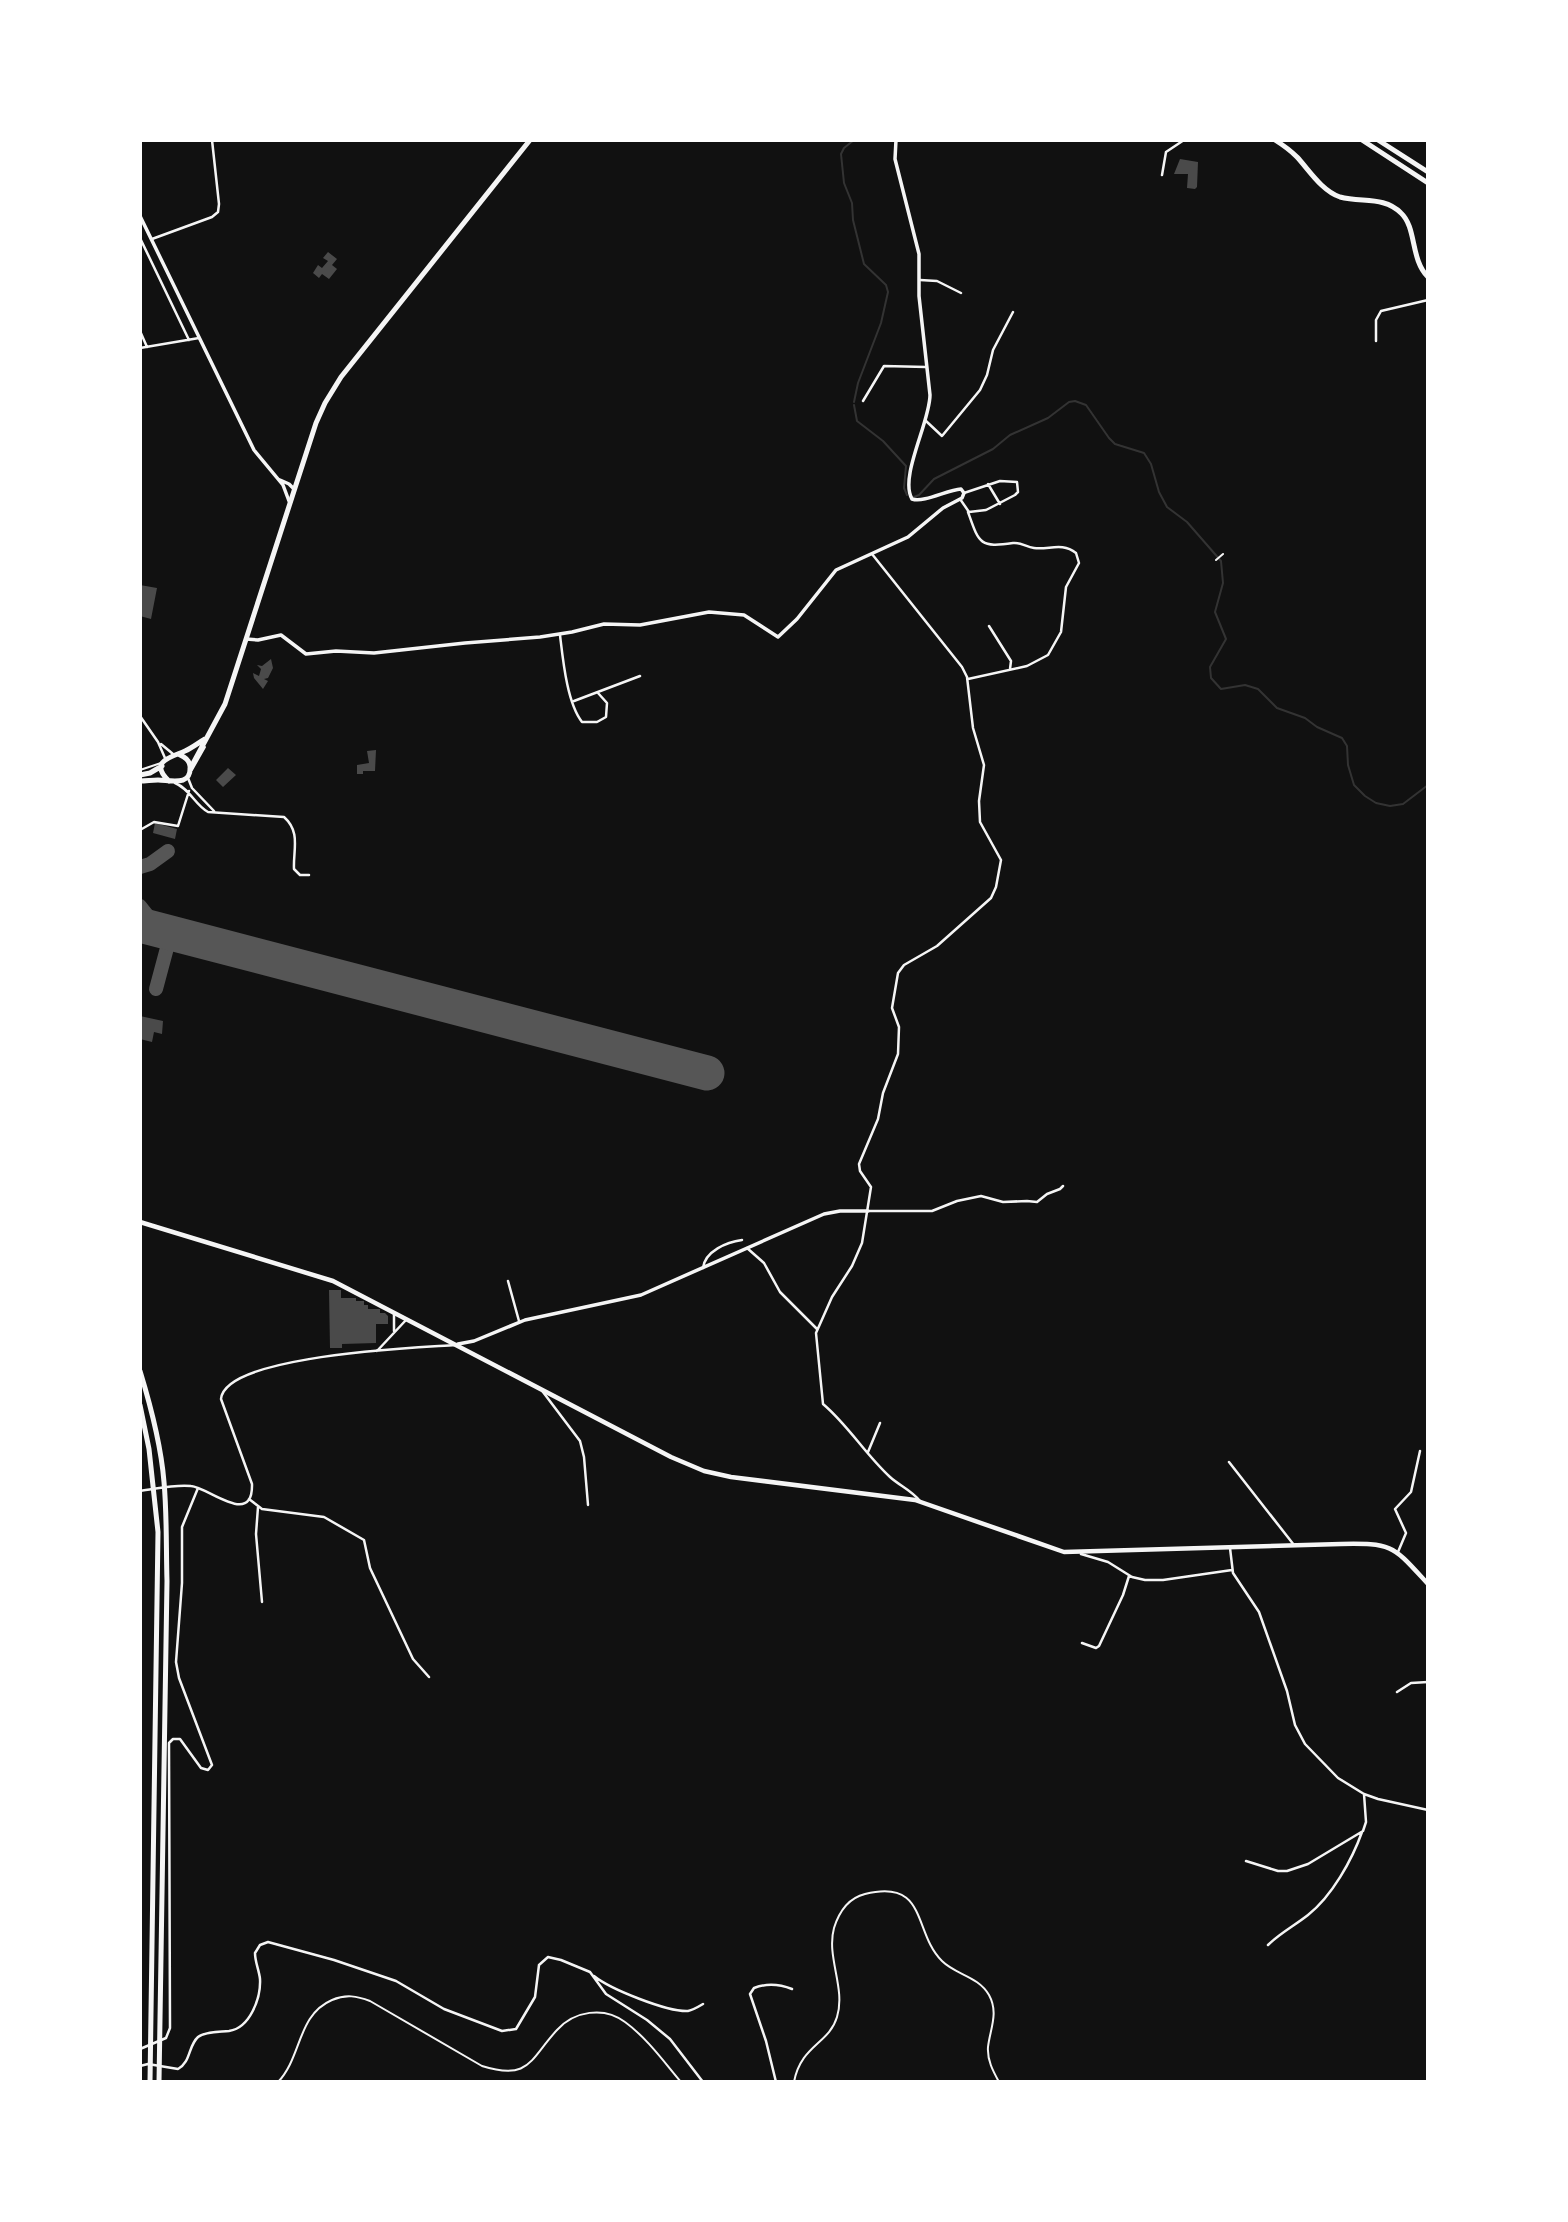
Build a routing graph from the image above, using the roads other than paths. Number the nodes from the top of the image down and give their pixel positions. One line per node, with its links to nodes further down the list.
1 (212, 140): 13 (street)
2 (530, 140): 28 (main road)
3 (896, 140): 15 (street)
4 (1184, 140): 9 (street)
5 (1275, 140): 14 (main road)
6 (1362, 140): 10 (main road)
7 (1378, 140): 8 (main road)
8 (1428, 172)
9 (1162, 175)
10 (1428, 183)
11 (140, 216): 13 (street)
12 (140, 239): 21 (street)
13 (152, 239): 20 (street)
14 (1428, 277)
15 (920, 280): 16 (street); 25 (street)
16 (961, 293)
17 (1428, 300): 22 (street)
18 (1013, 312): 27 (street)
19 (140, 331): 23 (street)
20 (199, 338): 21 (street); 29 (street)
21 (189, 340): 23 (street)
22 (1376, 341)
23 (148, 347): 24 (street)
24 (140, 348)
25 (926, 367): 26 (street); 27 (street)
26 (863, 401)
27 (926, 421): 32 (street)
28 (298, 480): 29 (street); 31 (main road)
29 (284, 483): 31 (street); 35 (street)
30 (988, 484): 32 (street); 34 (street); 34 (street)
31 (294, 490): 35 (main road)
32 (964, 492): 33 (street)
33 (960, 499): 36 (street); 37 (street)
34 (1000, 504): 36 (street)
35 (289, 506): 40 (main road)
36 (968, 512): 41 (street)
37 (872, 554): 39 (street); 43 (street)
38 (989, 626): 41 (street)
39 (560, 634): 40 (street); 45 (street)
40 (246, 639): 47 (main road)
41 (1010, 669): 43 (street)
42 (640, 676): 44 (street)
43 (968, 679): 61 (street)
44 (598, 693): 45 (street); 45 (street)
45 (573, 701)
46 (140, 716): 48 (street)
47 (205, 739): 49 (main road); 52 (main road)
48 (158, 742): 49 (street); 50 (street)
49 (176, 754): 50 (main road); 52 (main road)
50 (163, 762): 51 (lane); 53 (main road); 55 (main road)
51 (140, 770)
52 (189, 773): 55 (main road); 57 (street)
53 (140, 775)
54 (140, 781): 55 (main road)
55 (172, 782): 56 (street)
56 (188, 791): 57 (street); 58 (street)
57 (216, 813): 59 (street)
58 (140, 830)
59 (309, 875)
60 (1063, 1186): 61 (street)
61 (868, 1210): 64 (street); 70 (street)
62 (140, 1222): 67 (main road)
63 (742, 1240): 65 (street)
64 (746, 1248): 65 (street); 70 (street)
65 (703, 1268): 69 (street)
66 (508, 1281): 69 (street)
67 (393, 1311): 68 (main road); 71 (street)
68 (410, 1319): 71 (street); 73 (main road)
69 (519, 1321): 72 (street)
70 (817, 1329): 81 (street)
71 (393, 1334): 74 (street)
72 (481, 1338): 73 (street); 75 (street)
73 (458, 1344): 74 (street); 75 (main road)
74 (374, 1352): 85 (street)
75 (473, 1352): 77 (main road)
76 (140, 1371): 112 (main road)
77 (538, 1387): 86 (main road); 87 (street)
78 (140, 1405): 111 (main road)
79 (880, 1423): 81 (street)
80 (1420, 1451): 91 (street)
81 (868, 1452): 86 (street)
82 (1229, 1462): 89 (street)
83 (198, 1488): 84 (street); 85 (street); 109 (street)
84 (141, 1491)
85 (249, 1499): 88 (street)
86 (920, 1501): 92 (main road)
87 (589, 1505)
88 (258, 1507): 96 (street); 98 (street)
89 (1294, 1546): 90 (main road); 91 (main road)
90 (1230, 1548): 92 (main road); 93 (street)
91 (1398, 1552): 95 (main road)
92 (1078, 1553): 94 (street)
93 (1232, 1570): 94 (street); 101 (street)
94 (1129, 1576): 97 (street)
95 (1428, 1584)
96 (262, 1602)
97 (1082, 1643)
98 (429, 1677)
99 (1428, 1682): 100 (street)
100 (1397, 1692)
101 (1364, 1794): 102 (street); 103 (street)
102 (1428, 1810)
103 (1363, 1831): 104 (street); 105 (street)
104 (1246, 1861)
105 (1268, 1945)
106 (591, 1973): 108 (street); 110 (street); 113 (street)
107 (792, 1989): 114 (street)
108 (703, 2004)
109 (140, 2049)
110 (140, 2066)
111 (150, 2082)
112 (159, 2082)
113 (703, 2082)
114 (776, 2082)

